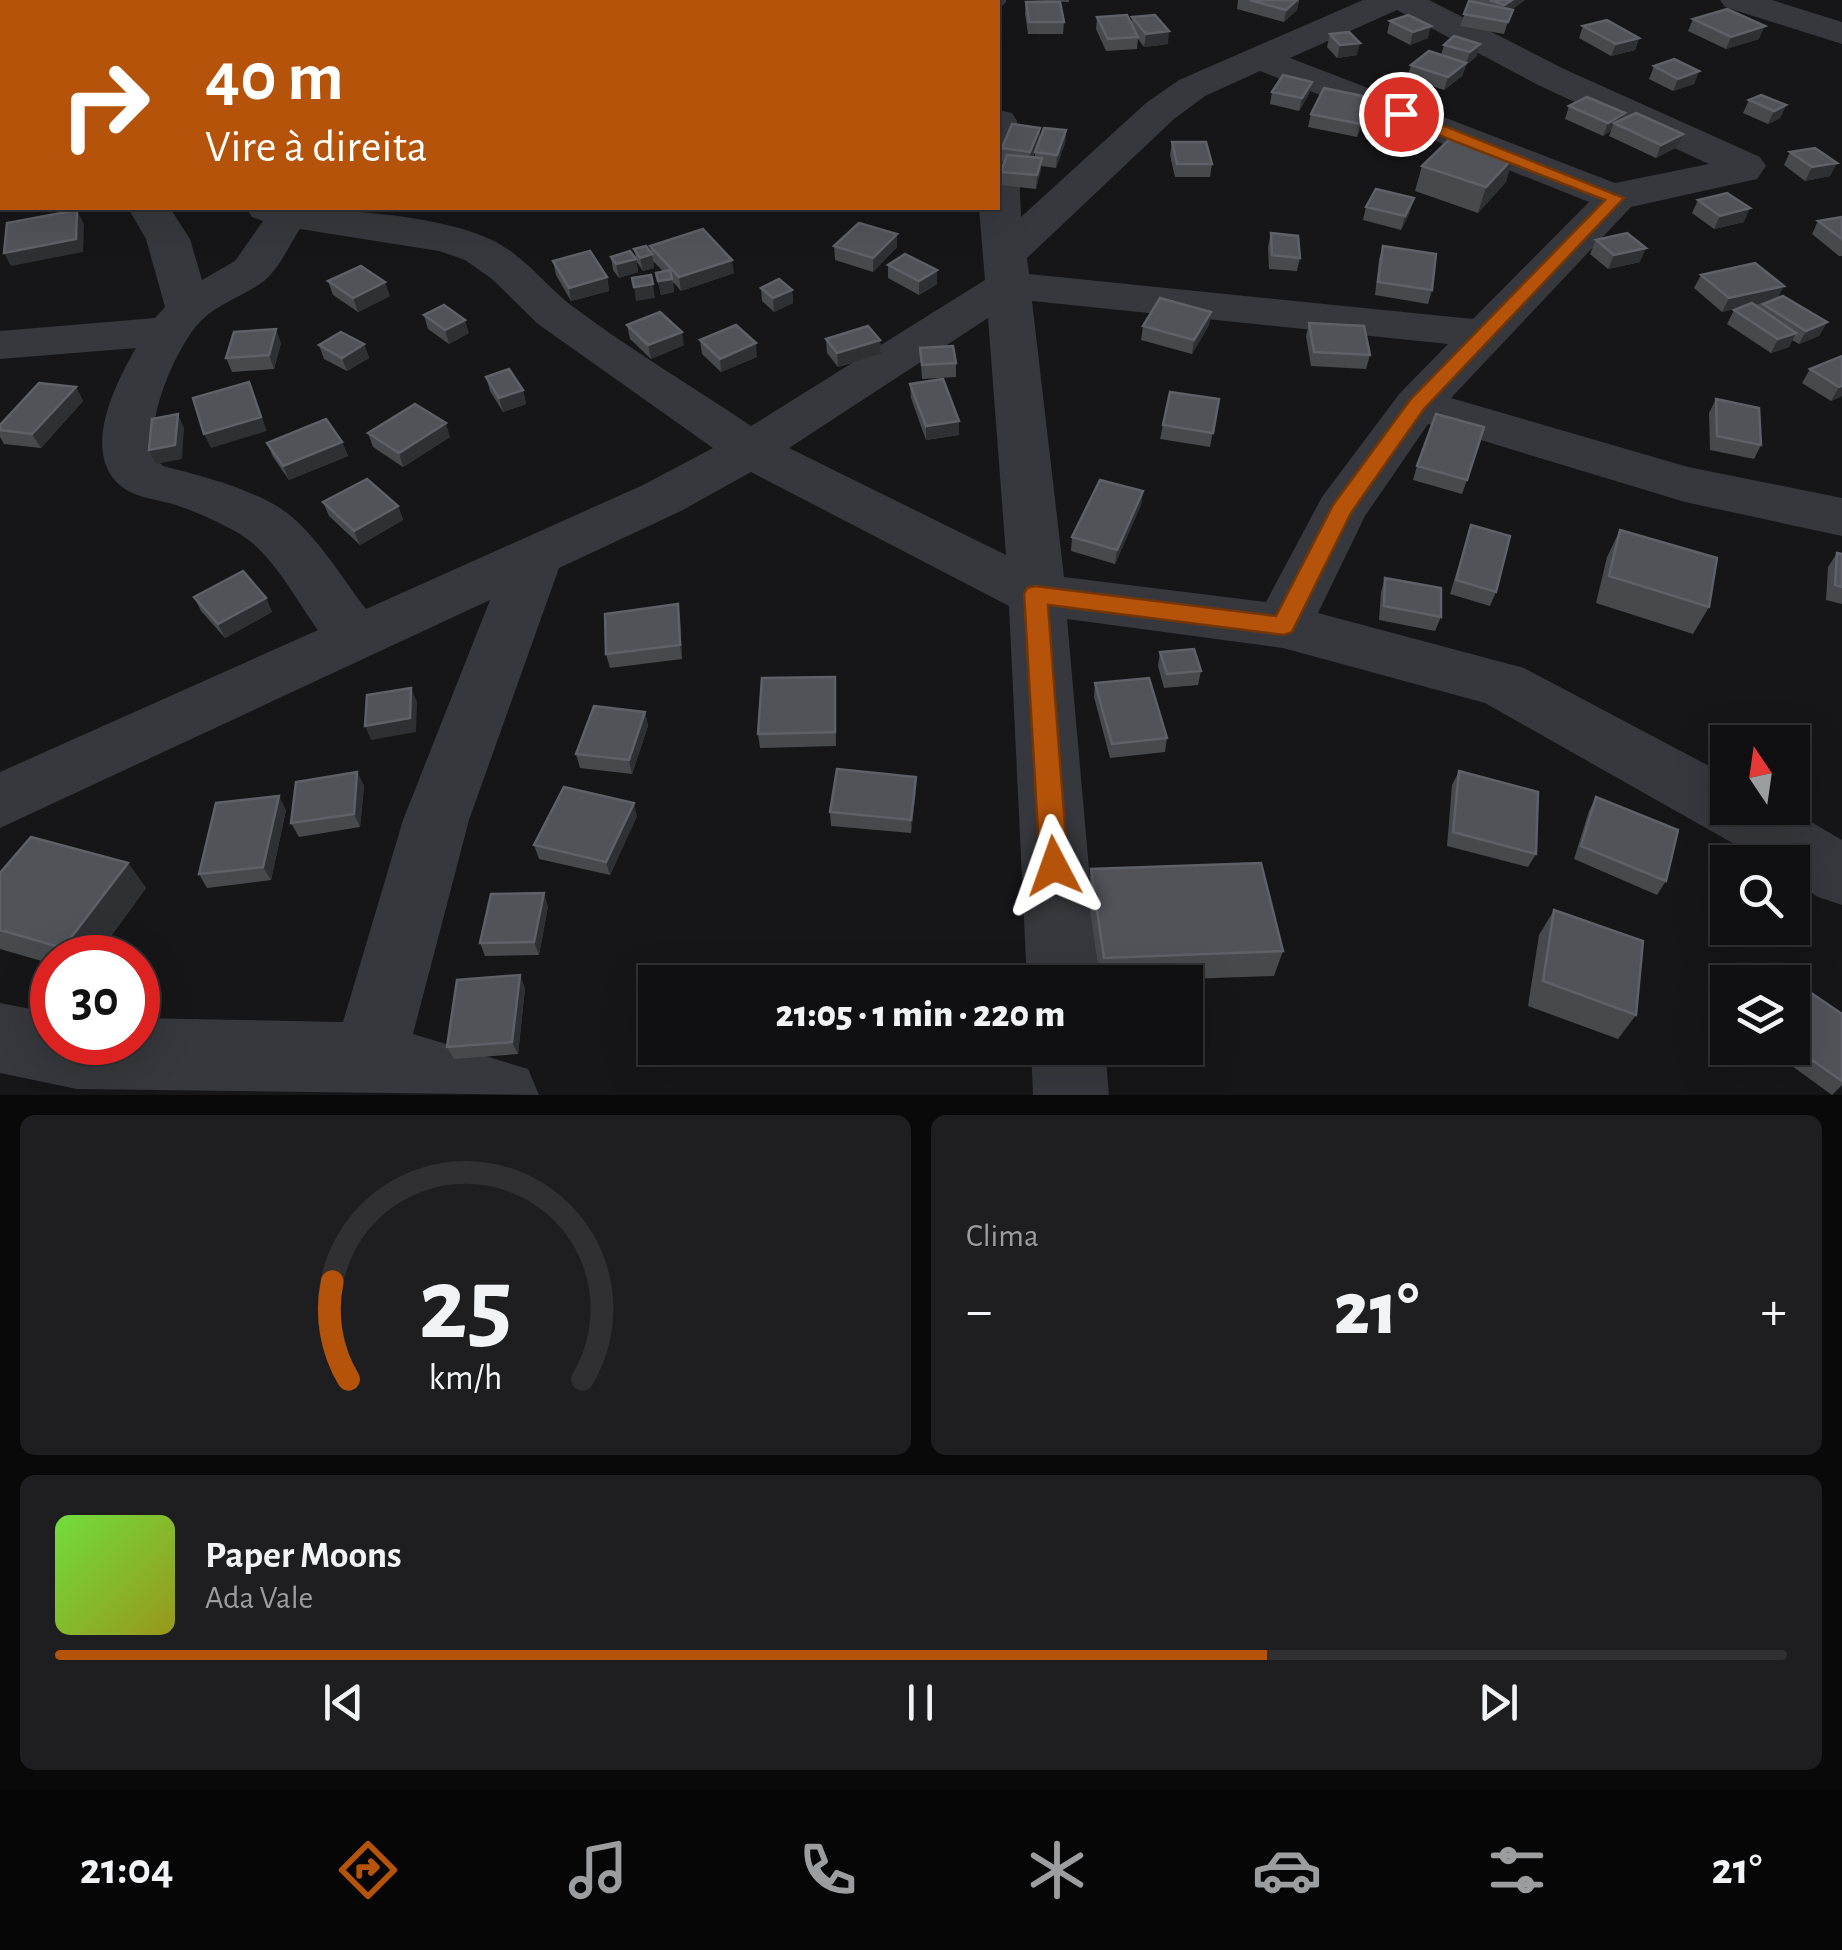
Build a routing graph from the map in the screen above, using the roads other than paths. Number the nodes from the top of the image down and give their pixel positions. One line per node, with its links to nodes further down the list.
1 (1391, 0): 5 (street)
2 (1403, 0): 7 (street)
3 (1737, 0): 4 (street)
4 (1842, 33)
5 (1258, 58): 7 (street); 10 (street)
6 (1000, 158): 10 (street)
7 (1616, 198): 12 (street)
8 (150, 210): 11 (street)
9 (278, 211): 11 (street); 15 (street)
10 (1006, 270): 12 (street); 15 (street); 18 (street)
11 (178, 319): 13 (street); 20 (street)
12 (1485, 334): 14 (street)
13 (0, 346)
14 (1417, 404): 16 (street); 19 (street)
15 (750, 450): 17 (street); 18 (street)
16 (1842, 517)
17 (536, 557): 20 (street); 26 (street)
18 (1035, 594): 19 (street); 23 (street)
19 (1284, 626): 22 (street)
20 (356, 637): 21 (street)
21 (0, 801)
22 (1842, 876)
23 (1062, 965)
24 (0, 1038): 26 (street)
25 (1069, 1065): 28 (street)
26 (365, 1076): 27 (street)
27 (501, 1095)
28 (1072, 1095)

